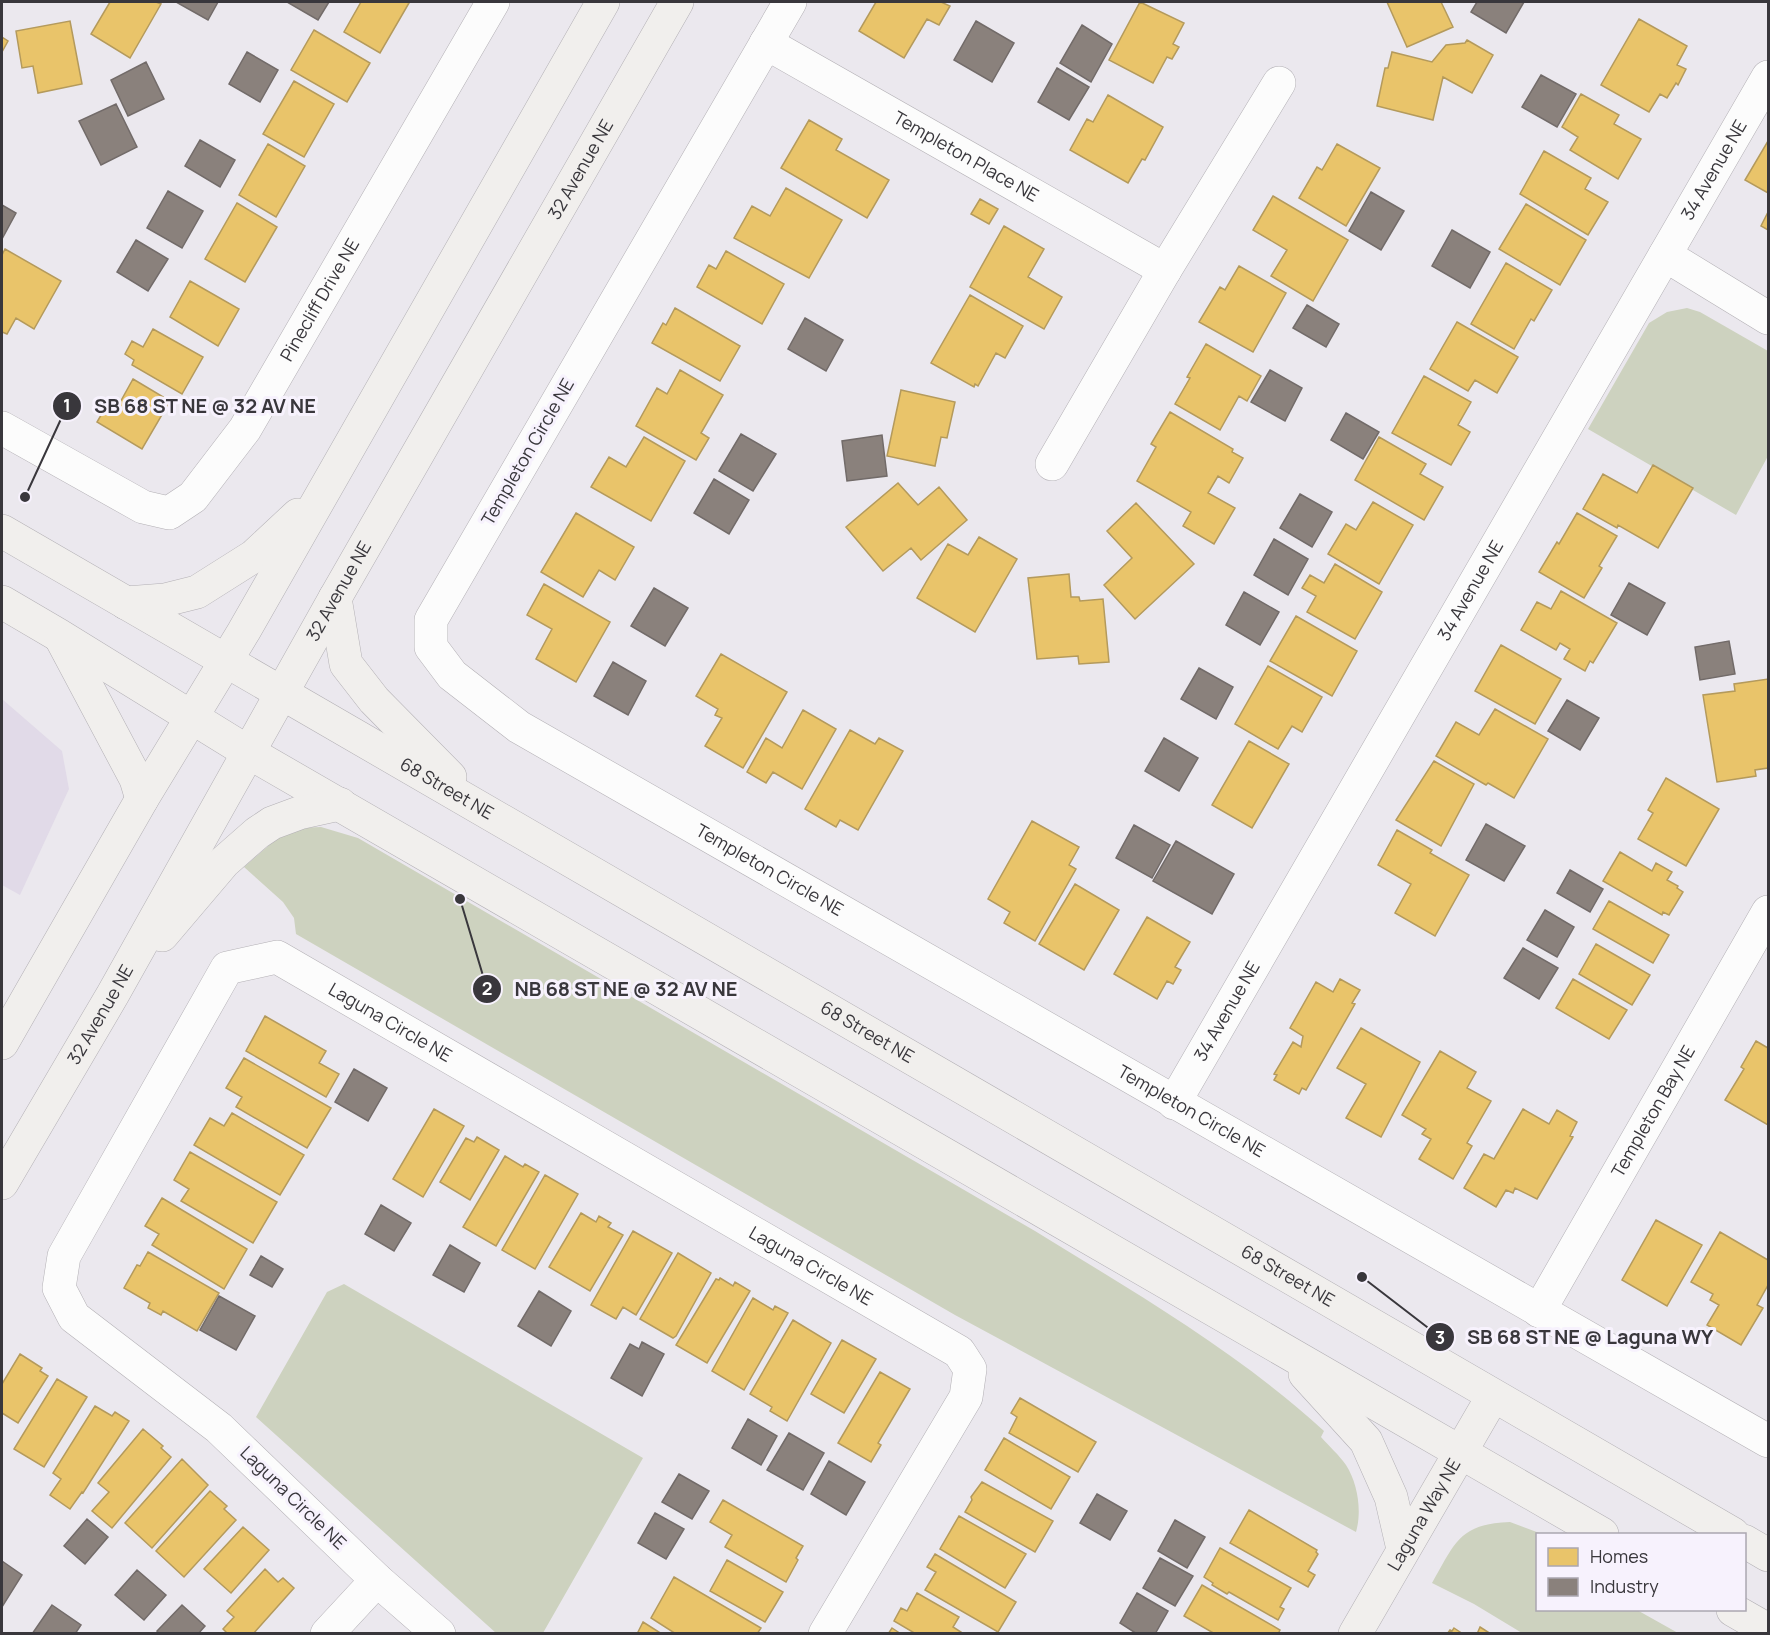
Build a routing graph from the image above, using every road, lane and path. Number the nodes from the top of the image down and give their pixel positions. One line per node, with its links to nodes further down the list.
1 (493, 2): 11 (street, Pinecliff Drive NE)
2 (603, 2): 13 (main road)
3 (677, 2): 15 (main road, 32 Avenue NE)
4 (790, 2): 5 (street, Templeton Circle NE)
5 (765, 43): 9 (street, Templeton Place NE); 29 (street, Templeton Circle NE)
6 (1768, 77): 8 (street, 34 Avenue NE)
7 (1279, 83): 9 (street)
8 (1665, 255): 10 (street); 29 (street, 34 Avenue NE)
9 (1165, 270): 12 (street)
10 (1768, 318)
11 (2, 428)
12 (1052, 464)
13 (323, 491): 17 (main road); 19 (main road)
14 (2, 531): 17 (main road, 68 Street NE)
15 (335, 598): 20 (main road, 32 Avenue NE); 25 (main road)
16 (2, 602): 18 (main road)
17 (126, 603): 19 (main road, 68 Street NE)
18 (60, 636): 21 (main road); 23 (main road)
19 (225, 660): 20 (main road, 68 Street NE); 21 (main road)
20 (283, 693): 22 (main road, 32 Avenue NE); 25 (main road, 68 Street NE)
21 (191, 718): 22 (main road); 23 (main road)
22 (248, 752): 24 (main road); 27 (main road, 32 Avenue NE)
23 (142, 798): 28 (main road)
24 (340, 804): 27 (main road); 32 (main road)
25 (481, 808): 33 (main road, 68 Street NE)
26 (1768, 912): 31 (street, Templeton Bay NE)
27 (113, 994): 30 (main road, 32 Avenue NE)
28 (2, 1043)
29 (1174, 1103): 31 (street, Templeton Circle NE)
30 (2, 1183)
31 (1539, 1311): 34 (street, Templeton Circle NE)
32 (1284, 1352): 35 (main road); 39 (main road)
33 (1493, 1396): 35 (main road, Laguna Way NE); 37 (main road, 68 Street NE)
34 (1768, 1441)
35 (1460, 1453): 36 (main road); 39 (main road, Laguna Way NE)
36 (1600, 1533)
37 (1731, 1533)
38 (1746, 1542): 40 (main road)
39 (1403, 1549): 47 (main road, Laguna Way NE)
40 (1768, 1555)
41 (377, 1580): 44 (street); 45 (street, Laguna Circle NE); 46 (street, Laguna Circle NE)
42 (1735, 1611): 43 (main road)
43 (1768, 1630)
44 (327, 1634)
45 (439, 1634)
46 (825, 1634)
47 (1355, 1634)

